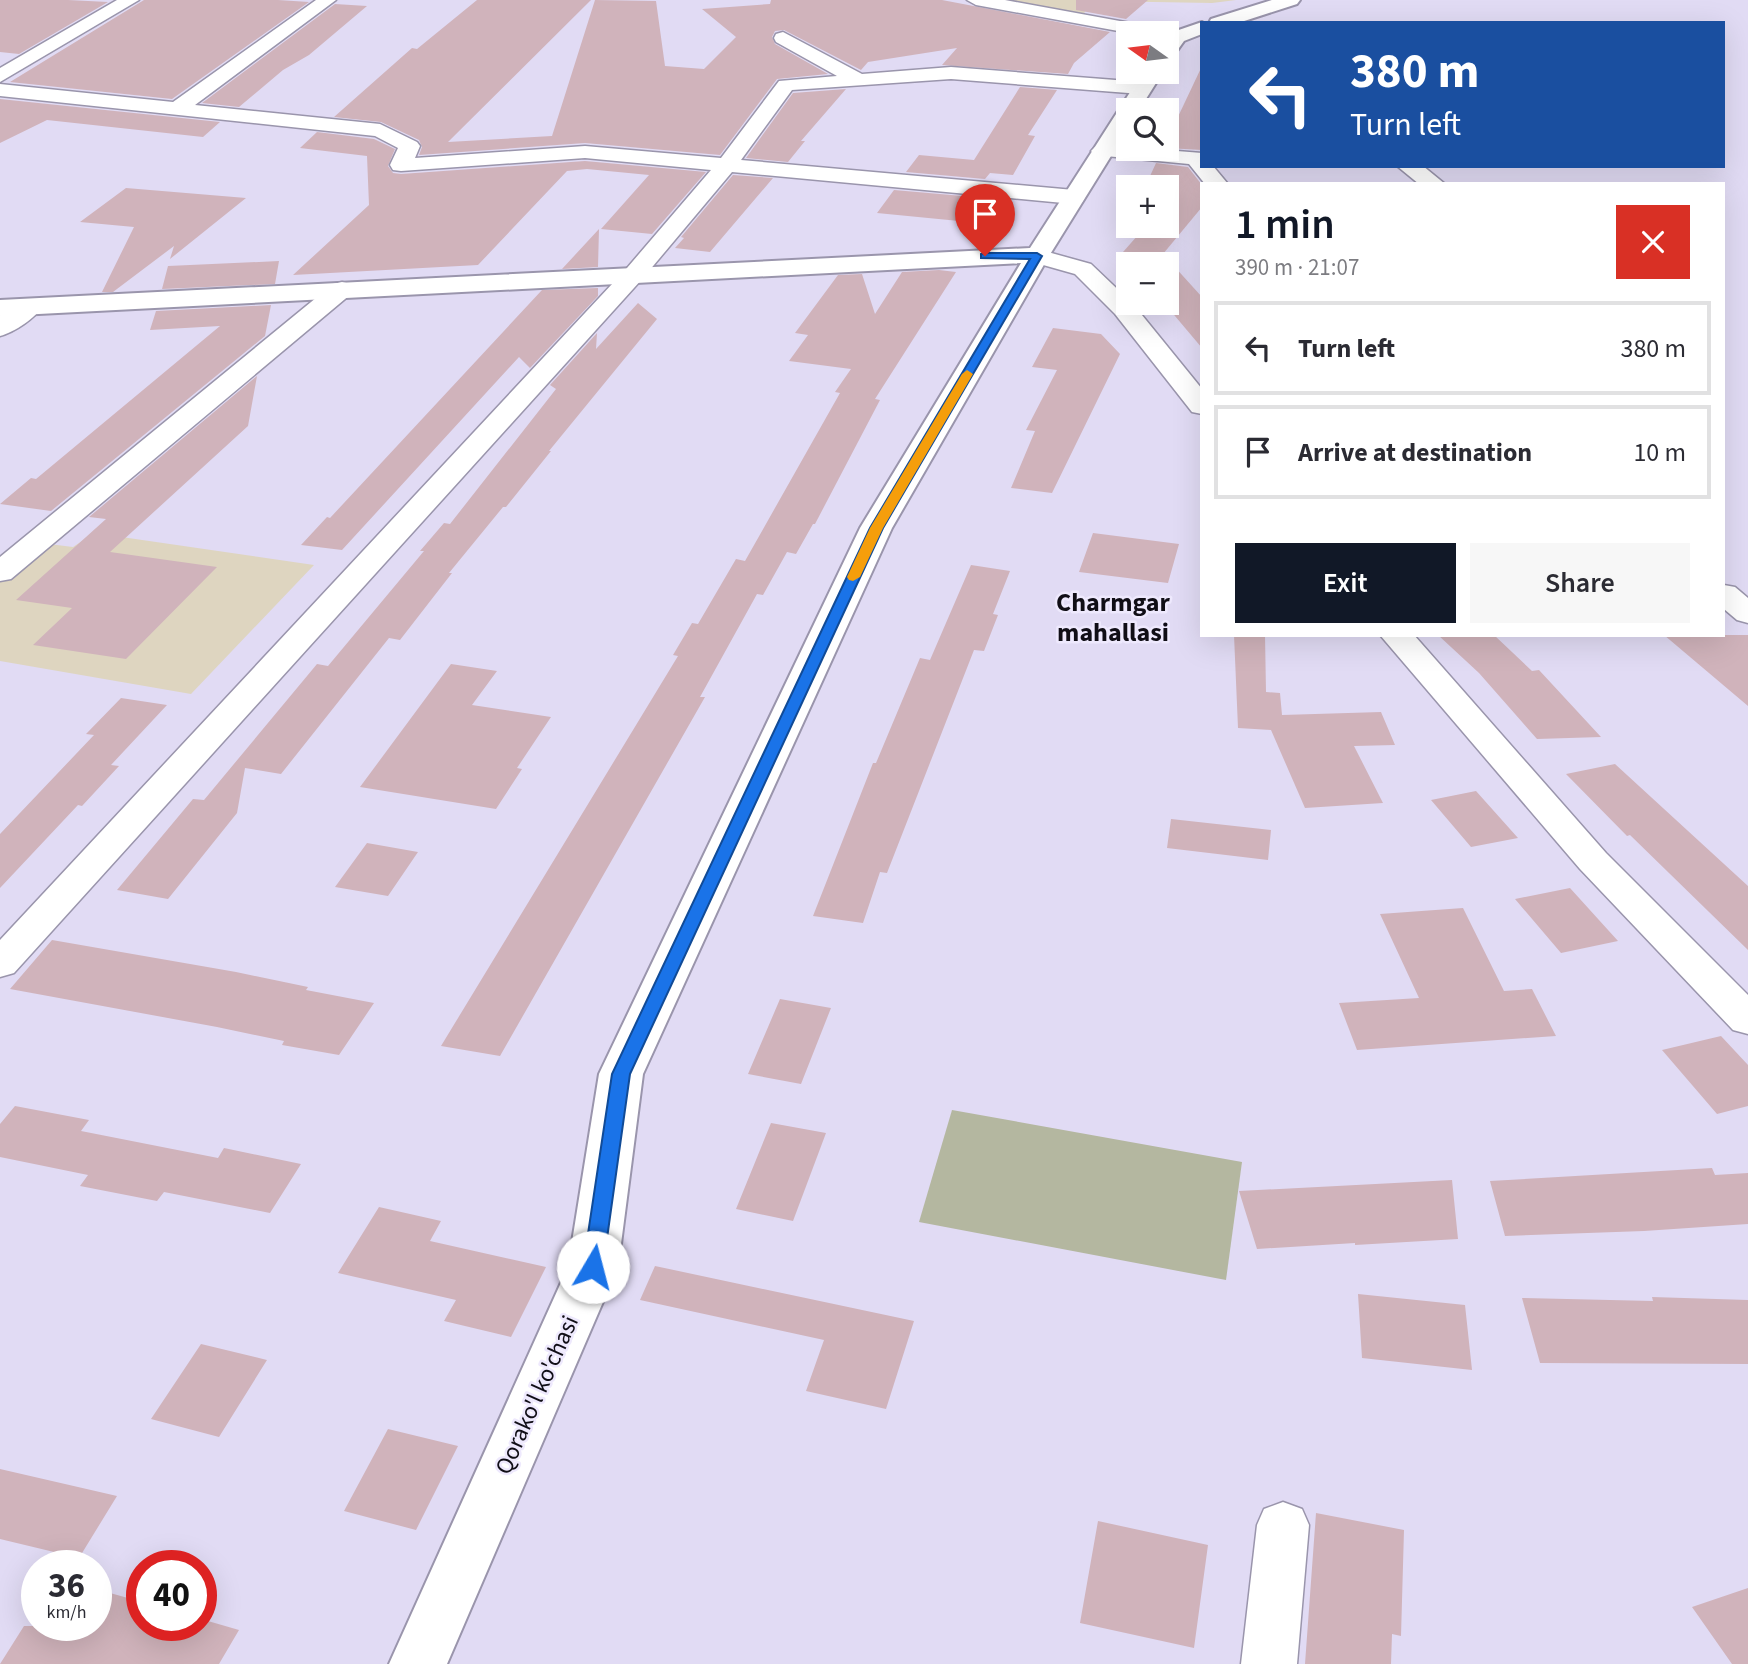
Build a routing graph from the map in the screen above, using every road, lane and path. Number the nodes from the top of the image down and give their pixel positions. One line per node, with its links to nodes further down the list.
1 (130, 0): 10 (street)
2 (327, 0): 16 (street)
3 (976, 0): 6 (street)
4 (1291, 0): 5 (street)
5 (1224, 21)
6 (1116, 28)
7 (1200, 29): 8 (street)
8 (1180, 35)
9 (783, 38): 11 (street)
10 (0, 76)
11 (857, 79): 12 (street); 20 (street)
12 (1116, 79)
13 (1144, 84): 18 (street, Qorako'l ko'chasi)
14 (0, 90): 15 (street)
15 (42, 95): 16 (street); 17 (street)
16 (179, 107): 20 (street)
17 (10, 110)
18 (1102, 151): 19 (street); 23 (street, Qorako'l ko'chasi)
19 (1199, 158)
20 (727, 164): 23 (street); 25 (street)
21 (1411, 168): 22 (street)
22 (1431, 182)
23 (1074, 197): 24 (street, Qorako'l ko'chasi)
24 (1037, 256): 25 (street); 30 (street); 38 (street, Qorako'l ko'chasi)
25 (635, 273): 26 (street); 35 (street)
26 (342, 289): 27 (street); 31 (street)
27 (31, 306): 28 (street); 29 (street)
28 (0, 308)
29 (0, 328)
30 (1200, 404)
31 (0, 572)
32 (1725, 595): 33 (street)
33 (1748, 613)
34 (1398, 637): 36 (street)
35 (0, 964)
36 (1748, 1020)
37 (1283, 1525): 39 (street)
38 (418, 1664)
39 (1269, 1664)

